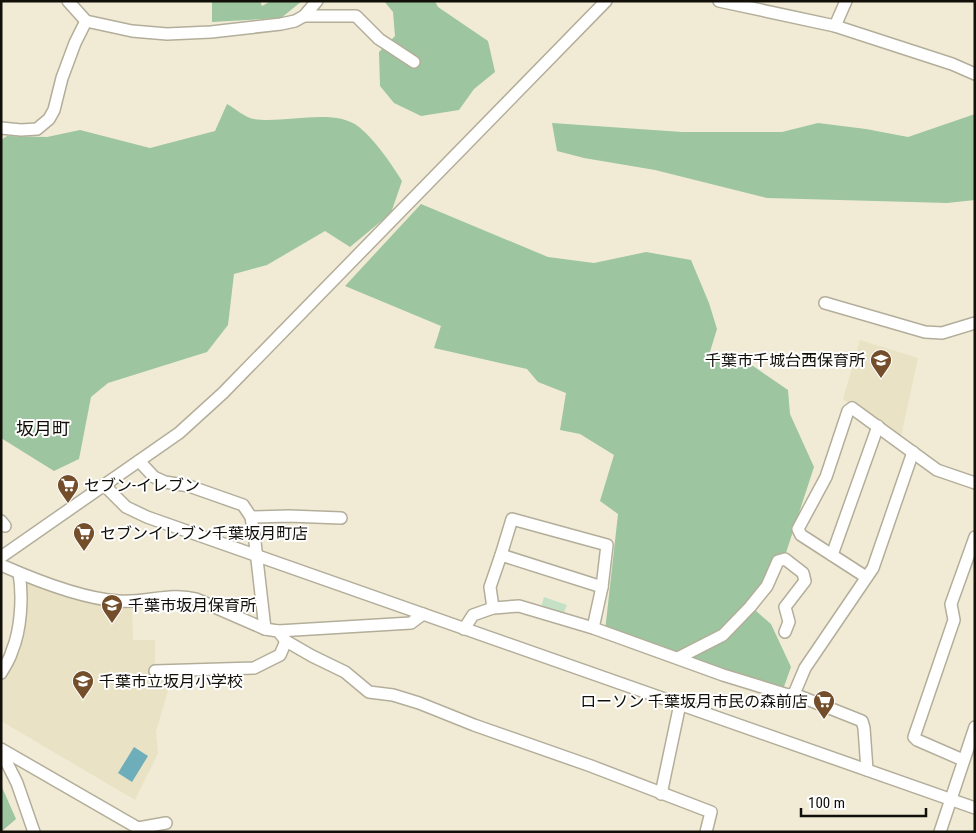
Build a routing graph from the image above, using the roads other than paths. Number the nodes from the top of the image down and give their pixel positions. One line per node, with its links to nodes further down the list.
1 (68, 1): 7 (street)
2 (317, 1): 6 (street)
3 (606, 1): 16 (street)
4 (719, 1): 8 (street)
5 (846, 1): 8 (street)
6 (304, 16): 7 (street); 9 (street)
7 (86, 21): 11 (street)
8 (835, 26): 10 (street)
9 (414, 62)
10 (975, 74)
11 (1, 128)
12 (825, 303): 13 (street)
13 (975, 323)
14 (878, 426): 15 (street); 23 (street); 23 (street)
15 (913, 452): 17 (street); 28 (street)
16 (139, 460): 18 (street); 19 (street)
17 (975, 483)
18 (104, 485): 24 (street); 25 (street)
19 (250, 516): 20 (street); 24 (street)
20 (341, 518)
21 (975, 538): 45 (street)
22 (501, 555): 29 (street); 29 (street); 30 (street)
23 (832, 555): 28 (street)
24 (256, 556): 31 (street); 34 (street)
25 (1, 557)
26 (1, 565): 27 (street)
27 (19, 573): 34 (street); 40 (street)
28 (866, 577): 41 (street)
29 (602, 587): 33 (street)
30 (493, 608): 32 (street); 33 (street)
31 (423, 614): 32 (street); 35 (street)
32 (464, 628): 42 (street)
33 (593, 628): 38 (street)
34 (265, 629): 35 (street)
35 (278, 631): 37 (street)
36 (784, 632): 38 (street)
37 (286, 641): 39 (street); 47 (street)
38 (678, 658): 41 (street)
39 (155, 671)
40 (1, 672)
41 (794, 694): 46 (street)
42 (680, 704): 46 (street); 47 (street)
43 (975, 727): 45 (street)
44 (1, 750): 50 (street); 51 (street)
45 (963, 760): 48 (street)
46 (867, 770): 48 (street)
47 (661, 794): 52 (street)
48 (950, 799): 49 (street); 53 (street)
49 (975, 808)
50 (166, 824)
51 (34, 832)
52 (706, 832)
53 (940, 832)

